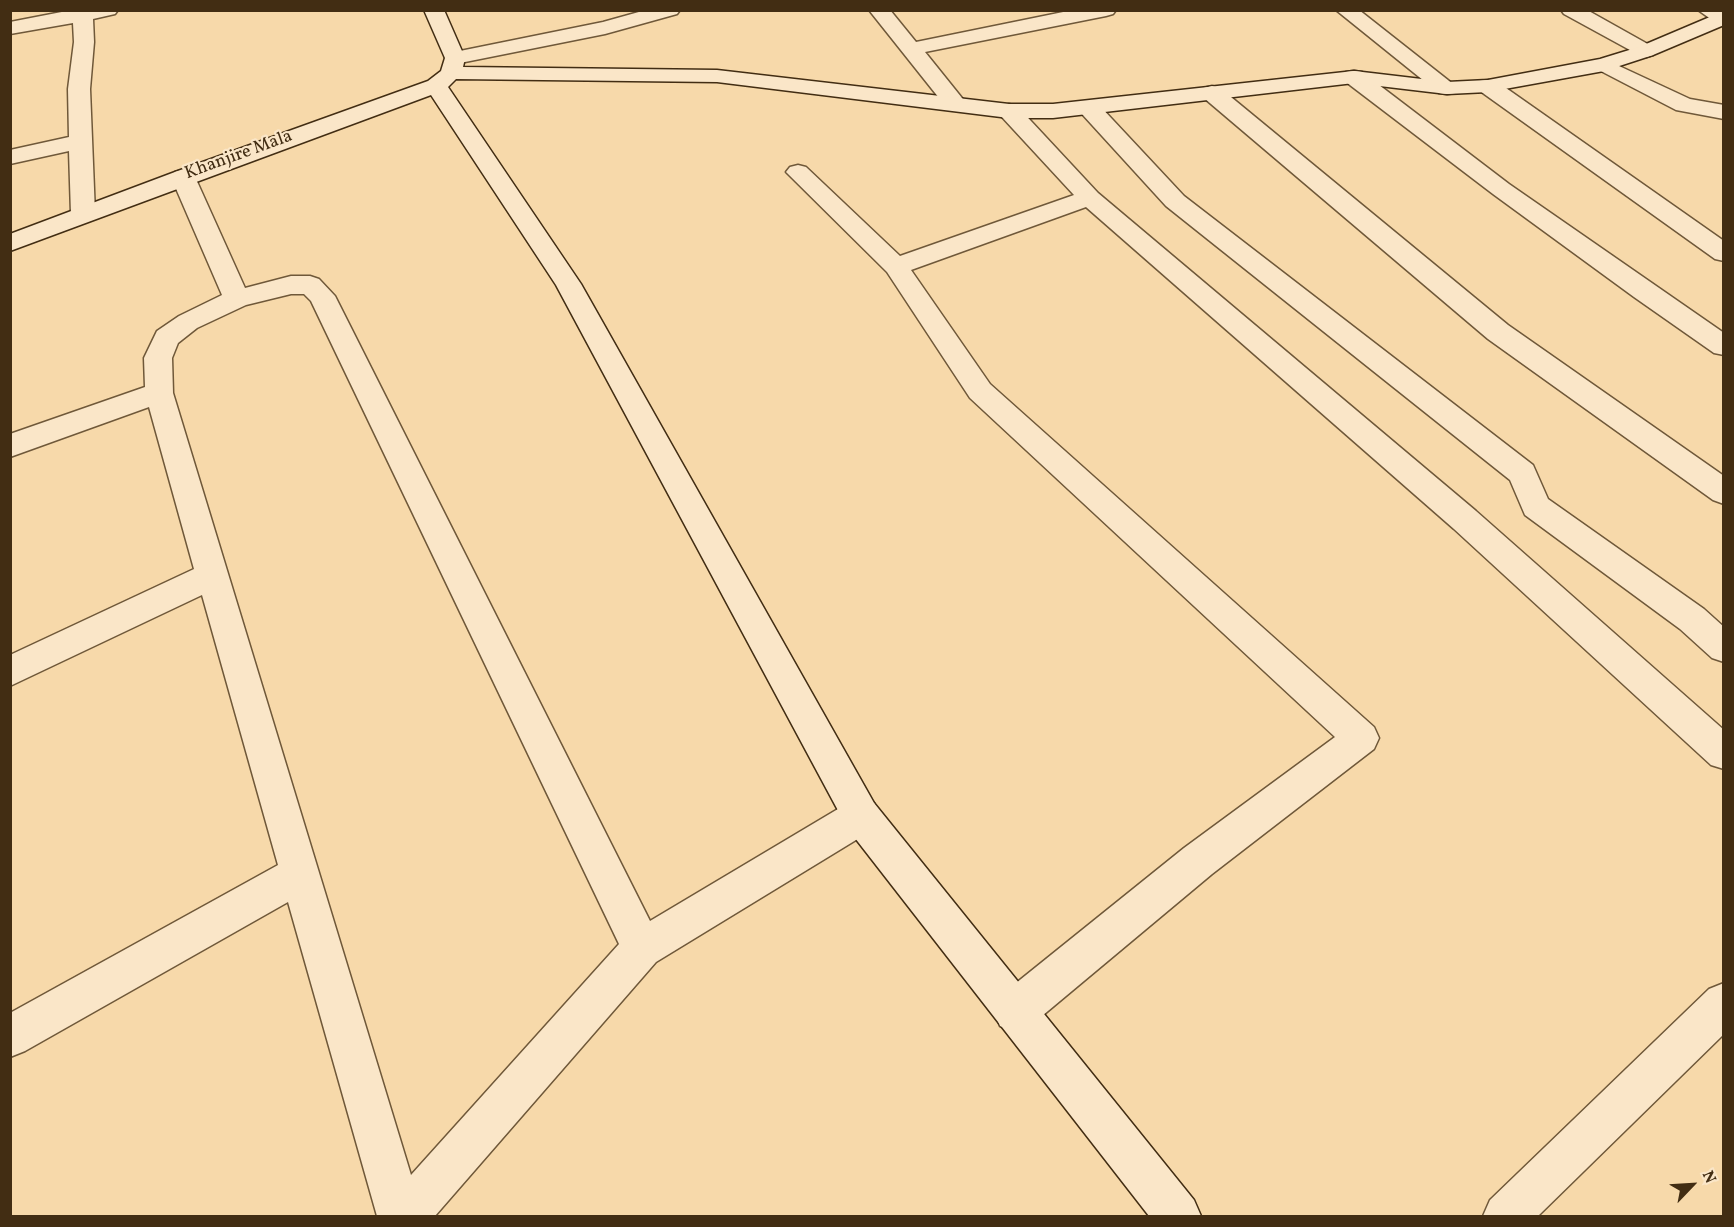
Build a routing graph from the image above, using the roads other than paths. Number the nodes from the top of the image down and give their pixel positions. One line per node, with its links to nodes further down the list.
1 (108, 10): 8 (street)
2 (434, 10): 14 (street)
3 (670, 10): 14 (street)
4 (879, 10): 11 (street)
5 (1106, 10): 11 (street)
6 (1346, 10): 17 (street)
7 (1571, 10): 12 (street)
8 (82, 13): 10 (street); 23 (street)
9 (1718, 15): 12 (street)
10 (10, 28)
11 (910, 49): 19 (street)
12 (1646, 51): 13 (street)
13 (1604, 64): 16 (street); 22 (street)
14 (448, 72): 19 (street); 26 (street, Khanjire Mala); 41 (street)
15 (1354, 77): 17 (street); 18 (street); 33 (street)
16 (1488, 86): 17 (street); 30 (street)
17 (1447, 88)
18 (1212, 93): 20 (street); 36 (street)
19 (955, 103): 21 (street)
20 (1090, 109): 21 (street); 38 (street)
21 (1009, 111): 27 (street)
22 (1724, 112)
23 (80, 142): 24 (street); 28 (street)
24 (10, 157)
25 (798, 172): 31 (street)
26 (183, 177): 28 (street, Khanjire Mala); 32 (street)
27 (1090, 198): 31 (street); 40 (street)
28 (83, 214): 29 (street, Khanjire Mala)
29 (10, 243)
30 (1724, 253)
31 (896, 266): 45 (street)
32 (237, 299): 34 (street); 43 (street)
33 (1724, 346)
34 (159, 393): 35 (street); 37 (street)
35 (10, 446)
36 (1724, 492)
37 (212, 575): 39 (street); 42 (street)
38 (1724, 648)
39 (10, 671)
40 (1724, 753)
41 (861, 816): 43 (street); 45 (street)
42 (300, 874): 46 (street); 47 (street)
43 (642, 948): 48 (street)
44 (1724, 1004): 50 (street)
45 (1016, 1011): 49 (street)
46 (10, 1036)
47 (400, 1216)
48 (405, 1216)
49 (1178, 1216)
50 (1506, 1216)

